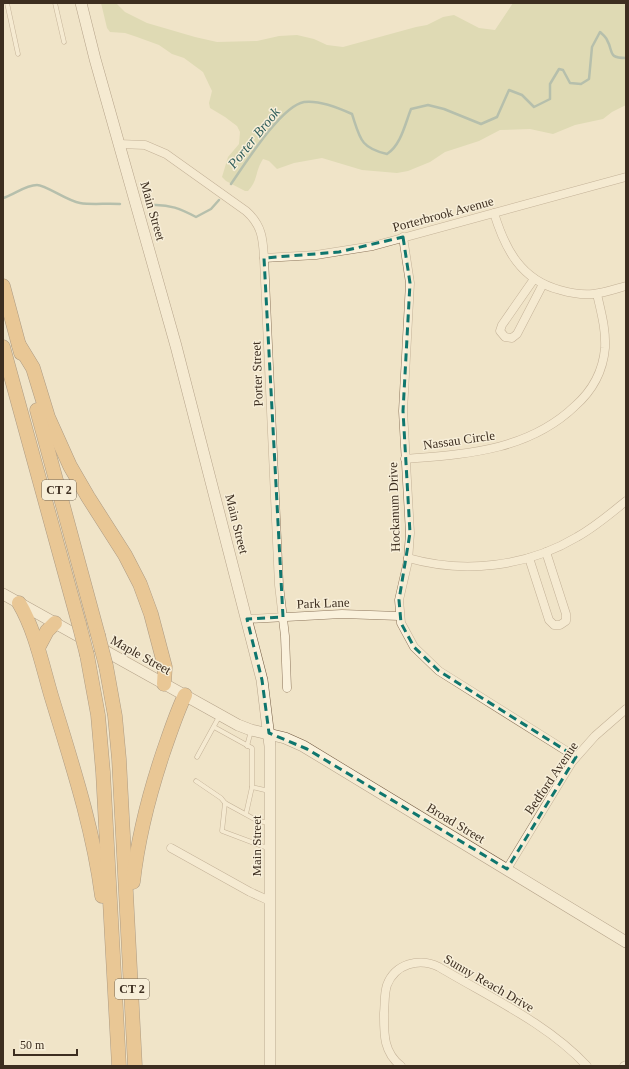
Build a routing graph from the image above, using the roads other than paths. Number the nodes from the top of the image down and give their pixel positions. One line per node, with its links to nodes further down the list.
1 (7, 3): 5 (lane)
2 (55, 3): 4 (lane)
3 (81, 3): 6 (main road, Main Street)
4 (64, 42)
5 (18, 54)
6 (119, 144): 10 (street, Porter Street); 27 (main road, Main Street)
7 (626, 177): 8 (street, Porterbrook Avenue)
8 (494, 213): 9 (street, Porterbrook Avenue); 11 (street)
9 (403, 238): 10 (street, Porterbrook Avenue); 18 (street, Hockanum Drive)
10 (264, 258): 26 (street, Porter Street)
11 (534, 279): 12 (street); 12 (street)
12 (542, 284): 15 (street)
13 (3, 286): 16 (highway, CT 2)
14 (626, 286): 15 (street)
15 (597, 294): 18 (street, Nassau Circle)
16 (19, 345): 30 (highway); 51 (highway, CT 2, bridge)
17 (3, 347): 53 (highway, CT 2, bridge)
18 (405, 459): 21 (street, Hockanum Drive)
19 (626, 501): 20 (street)
20 (546, 552): 22 (street); 22 (street)
21 (408, 558): 22 (street); 25 (street, Hockanum Drive)
22 (529, 558)
23 (3, 594): 24 (main road, Maple Street)
24 (19, 603): 28 (main road, Maple Street); 29 (highway)
25 (399, 616): 26 (street, Park Lane); 40 (street, Hockanum Drive)
26 (283, 617): 27 (street, Park Lane); 31 (street, Porter Street)
27 (247, 619): 37 (main road, Main Street)
28 (54, 623): 29 (highway); 30 (main road, Maple Street)
29 (38, 648): 53 (highway)
30 (164, 684): 32 (main road, Maple Street)
31 (287, 688)
32 (185, 695): 34 (main road, Maple Street); 51 (highway)
33 (626, 709): 40 (street, Bedford Avenue)
34 (220, 715): 35 (lane); 36 (main road, Maple Street)
35 (214, 727): 38 (lane); 39 (lane)
36 (251, 730): 37 (main road, Maple Street); 38 (lane)
37 (269, 733): 43 (main road, Main Street); 49 (main road, Broad Street)
38 (247, 746): 42 (lane)
39 (197, 757)
40 (576, 757): 49 (street, Bedford Avenue)
41 (196, 781): 44 (lane)
42 (252, 787): 43 (lane); 45 (lane)
43 (270, 791): 46 (main road, Main Street)
44 (224, 803): 45 (lane); 48 (lane)
45 (246, 814): 46 (lane)
46 (270, 823): 48 (main road, Main Street)
47 (172, 848): 50 (street)
48 (270, 849): 50 (main road, Main Street)
49 (507, 869): 52 (main road, Broad Street)
50 (270, 901): 56 (main road, Main Street)
51 (128, 912): 55 (highway, CT 2)
52 (626, 942)
53 (113, 951): 54 (highway, CT 2)
54 (119, 1066)
55 (135, 1066)
56 (270, 1066)
57 (401, 1066): 58 (street, Sunny Reach Drive)
58 (587, 1066)

